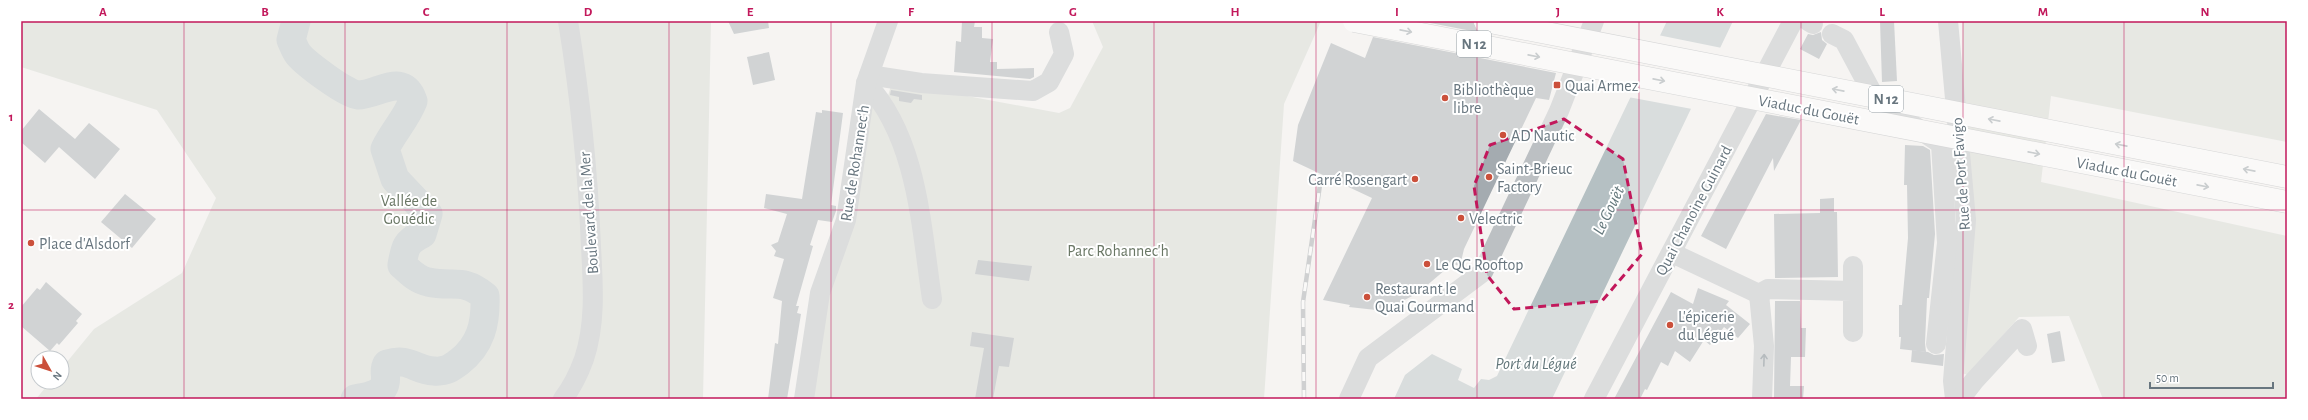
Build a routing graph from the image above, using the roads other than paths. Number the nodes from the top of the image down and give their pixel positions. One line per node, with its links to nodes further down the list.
1 (568, 21): 21 (street, Boulevard de la Mer)
2 (888, 21): 10 (street, Rue de Rohannec'h)
3 (1354, 21): 12 (highway, Viaduc du Gouët / N 12, one-way to 12, bridge)
4 (1485, 21): 11 (highway, Viaduc du Gouët / N 12, one-way to 4, bridge)
5 (1594, 21): 23 (street)
6 (1793, 21): 13 (street, Quai Chanoine Guinard)
7 (1948, 21): 26 (street, Rue de Port Favigo)
8 (1058, 32): 10 (street)
9 (1832, 34): 19 (street)
10 (867, 79): 17 (street); 22 (street, Rue de Rohannec'h)
11 (2287, 177)
12 (2287, 202)
13 (1672, 253): 16 (street); 24 (street, Quai Chanoine Guinard)
14 (1853, 266): 15 (street)
15 (1853, 291): 16 (street); 18 (street)
16 (1759, 294): 25 (street, one-way to 16)
17 (932, 299)
18 (1853, 332)
19 (1936, 344)
20 (2027, 346): 27 (street)
21 (563, 399)
22 (804, 399)
23 (1349, 399)
24 (1594, 399)
25 (1762, 399)
26 (1955, 399)
27 (1960, 399)

